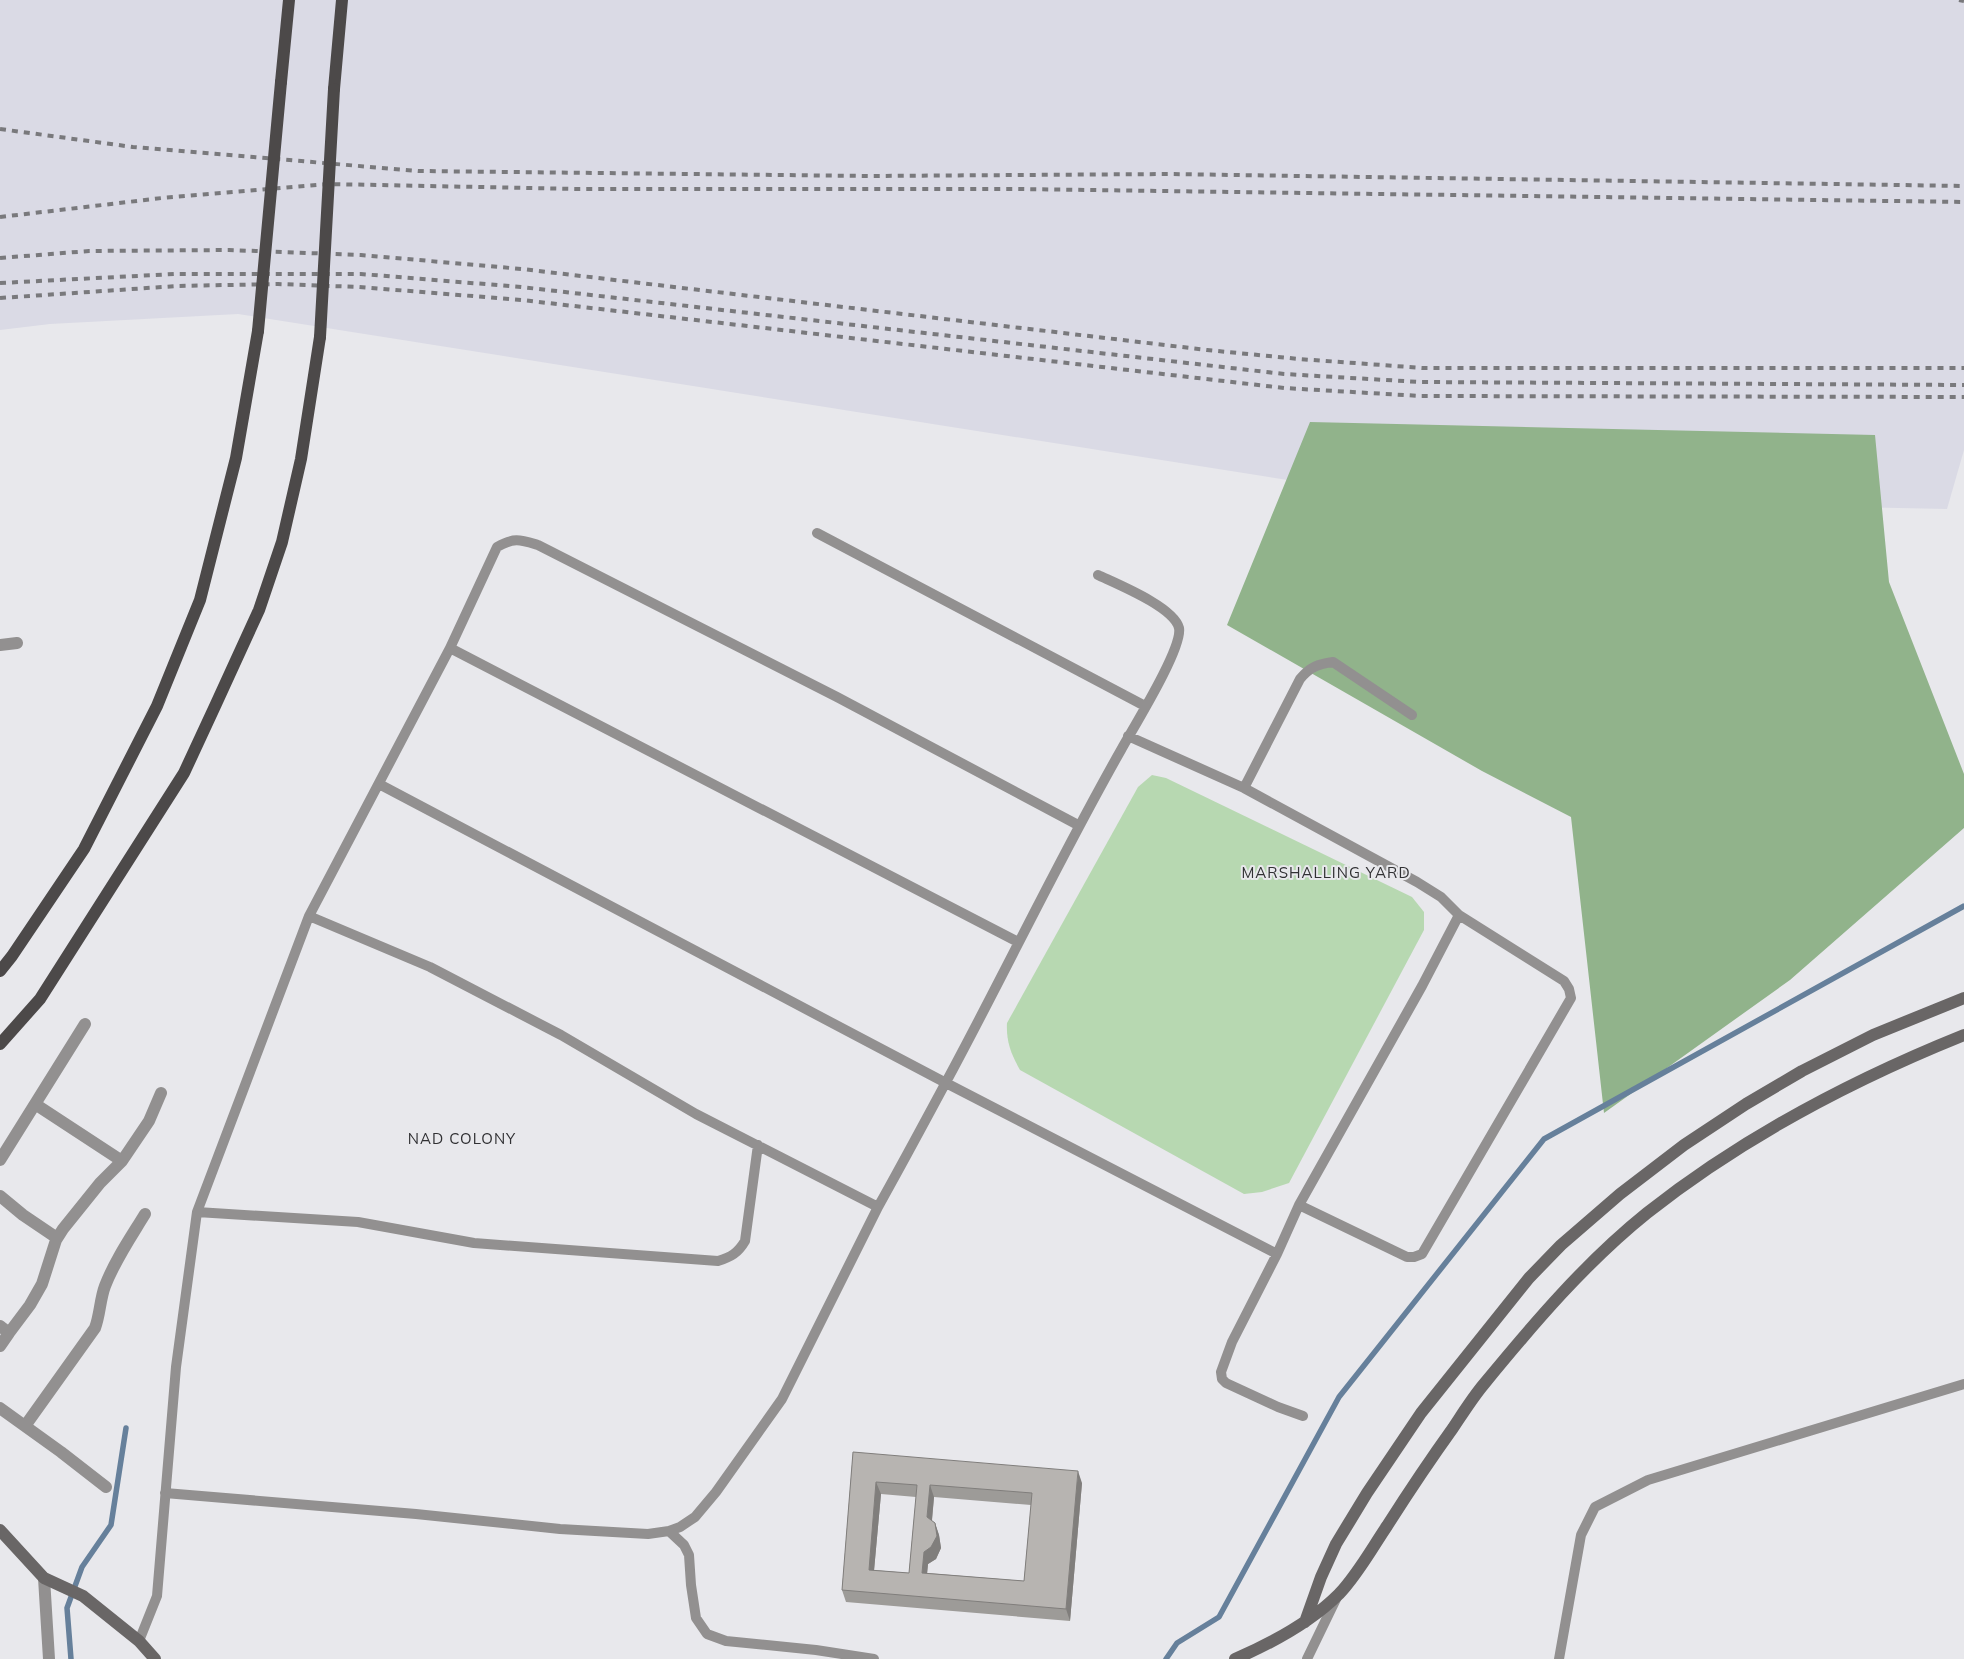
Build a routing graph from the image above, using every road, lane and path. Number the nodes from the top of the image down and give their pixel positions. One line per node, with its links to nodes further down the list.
1 (289, 0): 17 (main road, bridge)
2 (342, 0): 21 (main road, bridge)
3 (817, 533): 8 (lane)
4 (1098, 575): 8 (lane)
5 (17, 643): 6 (street)
6 (0, 645)
7 (450, 648): 11 (lane); 13 (lane); 16 (lane)
8 (1145, 706): 10 (lane)
9 (1412, 715): 12 (lane)
10 (1128, 736): 12 (lane); 13 (lane)
11 (379, 784): 14 (lane); 22 (lane)
12 (1244, 788): 15 (lane)
13 (1078, 825): 16 (lane)
14 (309, 916): 25 (lane); 31 (lane)
15 (1459, 916): 29 (lane); 29 (lane)
16 (1018, 942): 22 (lane)
17 (0, 971)
18 (1964, 998): 47 (street)
19 (85, 1024): 24 (street)
20 (1964, 1035): 46 (street)
21 (0, 1044)
22 (946, 1083): 30 (lane); 34 (lane)
23 (161, 1094): 27 (street)
24 (35, 1104): 26 (street); 27 (street)
25 (758, 1145): 30 (lane); 31 (lane)
26 (0, 1160)
27 (122, 1161): 33 (street)
28 (0, 1196): 33 (street)
29 (1299, 1205): 34 (lane)
30 (878, 1207): 44 (lane)
31 (197, 1212): 42 (lane)
32 (145, 1214): 40 (street)
33 (57, 1238): 35 (street)
34 (1277, 1254): 39 (lane)
35 (4, 1330): 36 (street)
36 (0, 1346)
37 (1964, 1384): 54 (lane)
38 (0, 1408): 40 (street)
39 (1303, 1416)
40 (25, 1426): 41 (street)
41 (106, 1488)
42 (165, 1493): 44 (lane); 48 (lane)
43 (0, 1530): 45 (street)
44 (669, 1531): 51 (lane)
45 (44, 1578): 48 (street); 49 (street)
46 (1339, 1594): 47 (street); 53 (lane)
47 (1305, 1622): 52 (street)
48 (139, 1642): 50 (street)
49 (49, 1659)
50 (155, 1659)
51 (874, 1659)
52 (1235, 1659)
53 (1307, 1659)
54 (1559, 1659)

